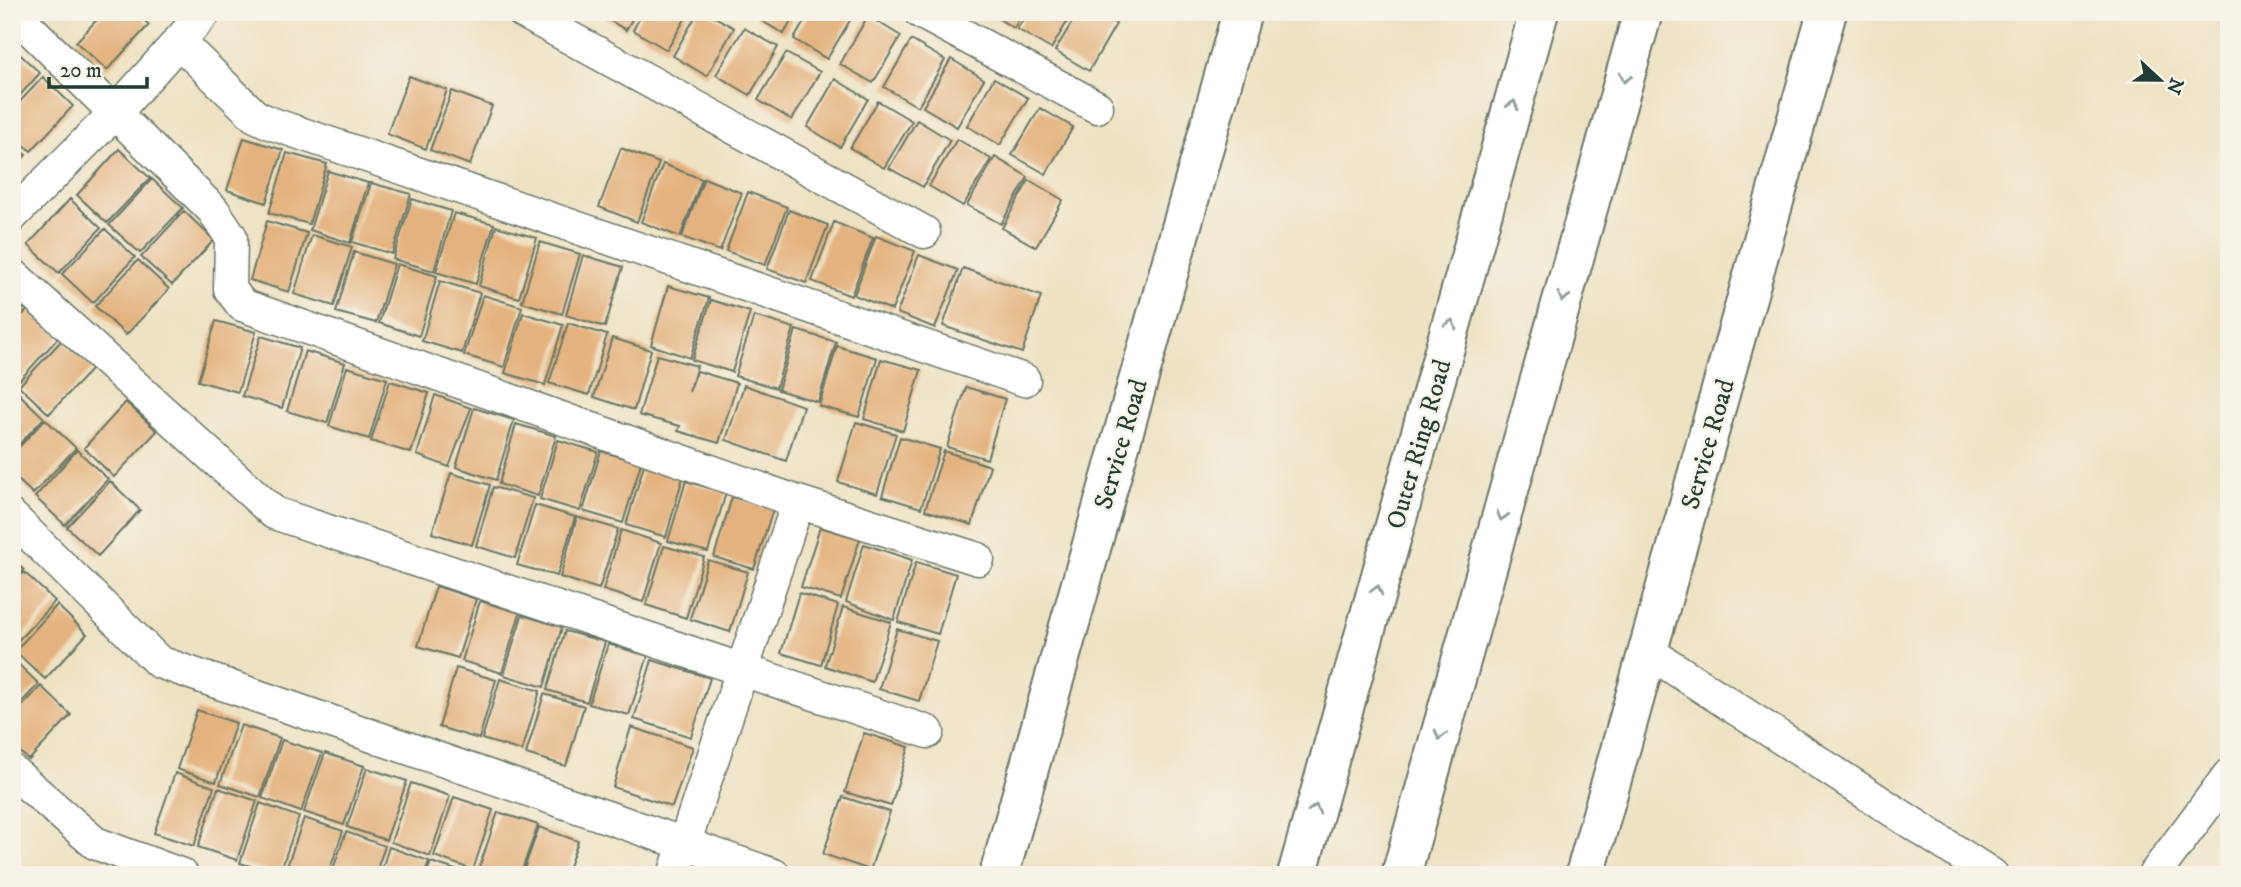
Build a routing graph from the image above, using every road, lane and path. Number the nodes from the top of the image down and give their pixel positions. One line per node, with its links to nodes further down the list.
1 (13, 12): 11 (street)
2 (205, 12): 9 (street)
3 (523, 12): 13 (street)
4 (920, 12): 10 (street)
5 (1242, 12): 28 (main road, Service Road)
6 (1539, 12): 29 (main road, Outer Ring Road, one-way to 6)
7 (1643, 12): 30 (main road, one-way to 30)
8 (1827, 12): 19 (main road, Service Road)
9 (179, 41): 11 (street); 15 (street)
10 (1097, 107)
11 (116, 112): 12 (street); 16 (street)
12 (12, 216)
13 (924, 232)
14 (12, 274): 20 (street)
15 (1024, 380)
16 (798, 502): 18 (street); 20 (street)
17 (12, 517): 24 (street)
18 (978, 559)
19 (1649, 652): 31 (main road, Service Road); 32 (street)
20 (743, 670): 21 (street); 24 (street)
21 (929, 732)
22 (12, 771): 25 (street)
23 (2229, 775): 33 (street)
24 (684, 844): 26 (street); 27 (street)
25 (183, 875)
26 (674, 875)
27 (774, 875)
28 (999, 875)
29 (1297, 875)
30 (1401, 875)
31 (1585, 875)
32 (1992, 875)
33 (2154, 875)

